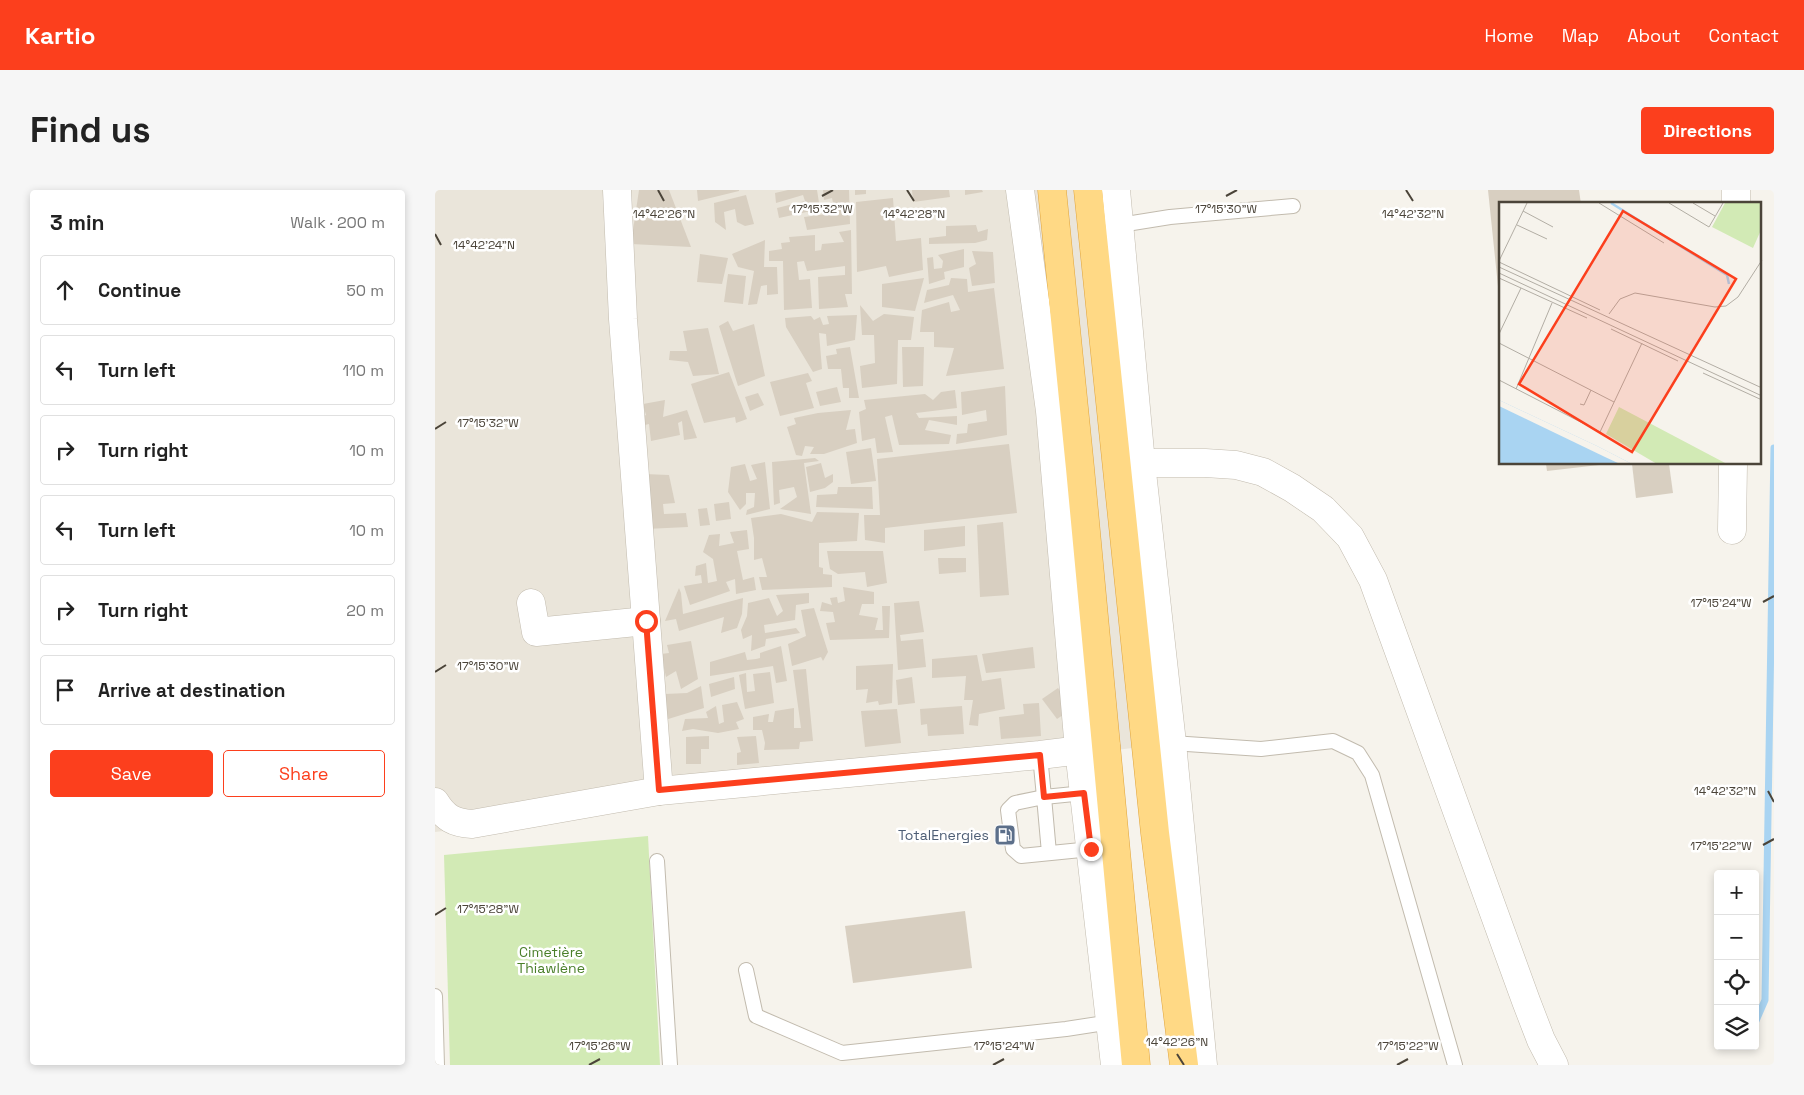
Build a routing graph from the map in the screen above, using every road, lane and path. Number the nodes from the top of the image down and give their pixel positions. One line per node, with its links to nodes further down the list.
1 (617, 190): 13 (street)
2 (1020, 190): 16 (street)
3 (1052, 190): 10 (highway)
4 (1088, 190): 8 (highway)
5 (1116, 190): 7 (street)
6 (1293, 206): 7 (lane)
7 (1120, 225): 8 (street)
8 (1129, 464): 10 (highway); 14 (street); 32 (highway); 35 (street)
9 (1733, 465): 11 (street)
10 (1081, 468): 15 (highway)
11 (1732, 530)
12 (531, 603): 13 (street)
13 (646, 621): 18 (street)
14 (1172, 743): 33 (street); 34 (lane)
15 (1106, 747): 16 (street); 31 (highway)
16 (1079, 750): 17 (street); 19 (street)
17 (1040, 755): 18 (street); 20 (lane)
18 (659, 790): 21 (street)
19 (1084, 793): 20 (lane); 22 (street)
20 (1044, 797): 23 (lane); 23 (lane)
21 (437, 810)
22 (1091, 849): 23 (lane); 27 (street)
23 (1049, 853)
24 (657, 861): 29 (lane)
25 (746, 970): 27 (lane)
26 (435, 996): 28 (lane)
27 (1111, 1022): 30 (street)
28 (437, 1065)
29 (669, 1065)
30 (1115, 1065)
31 (1135, 1065)
32 (1184, 1065)
33 (1203, 1065)
34 (1455, 1065)
35 (1554, 1065)

